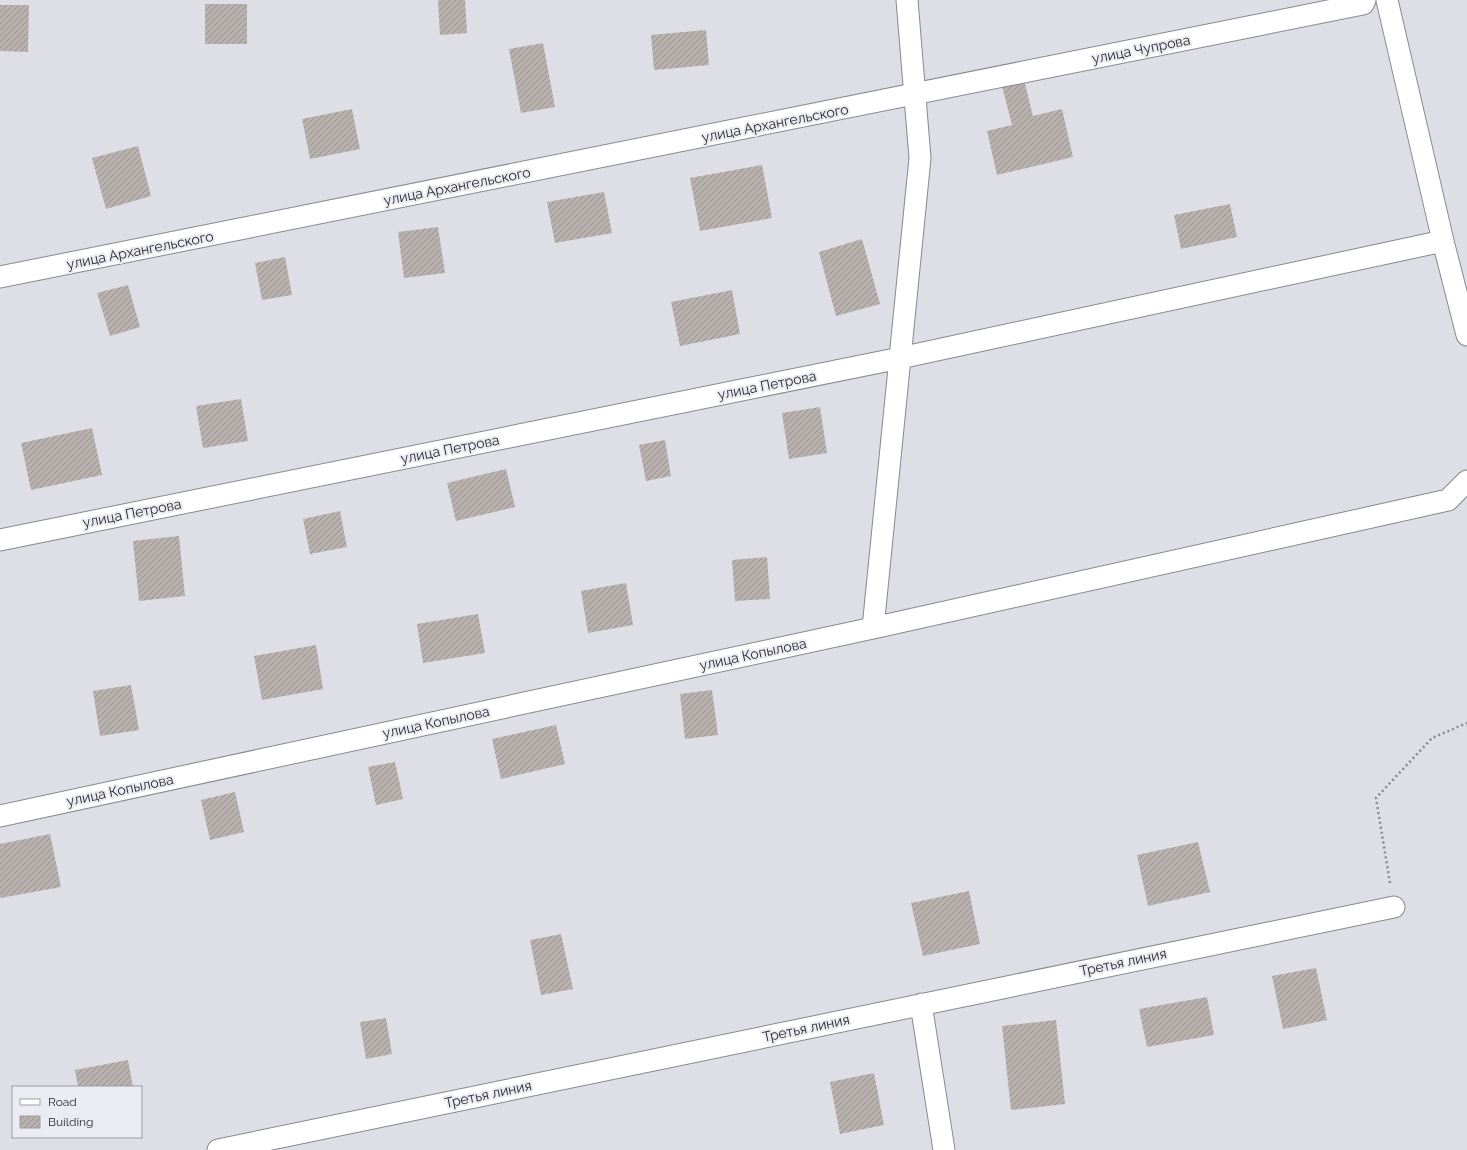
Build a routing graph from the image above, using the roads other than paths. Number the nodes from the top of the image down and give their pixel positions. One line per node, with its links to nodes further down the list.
1 (907, 0): 4 (street)
2 (1365, 0): 4 (street, улица Чупрова)
3 (1387, 0): 5 (street)
4 (915, 95): 6 (street, улица Архангельского); 8 (street)
5 (1443, 241): 7 (street); 8 (street, улица Петрова)
6 (0, 278)
7 (1467, 335)
8 (900, 358): 10 (street, улица Петрова); 11 (street)
9 (1467, 482): 11 (street, улица Копылова)
10 (0, 540)
11 (873, 628): 12 (street, улица Копылова)
12 (0, 816)
13 (1394, 907): 14 (street, Третья линия)
14 (921, 1004): 15 (street, Третья линия); 16 (street)
15 (218, 1150)
16 (944, 1150)

